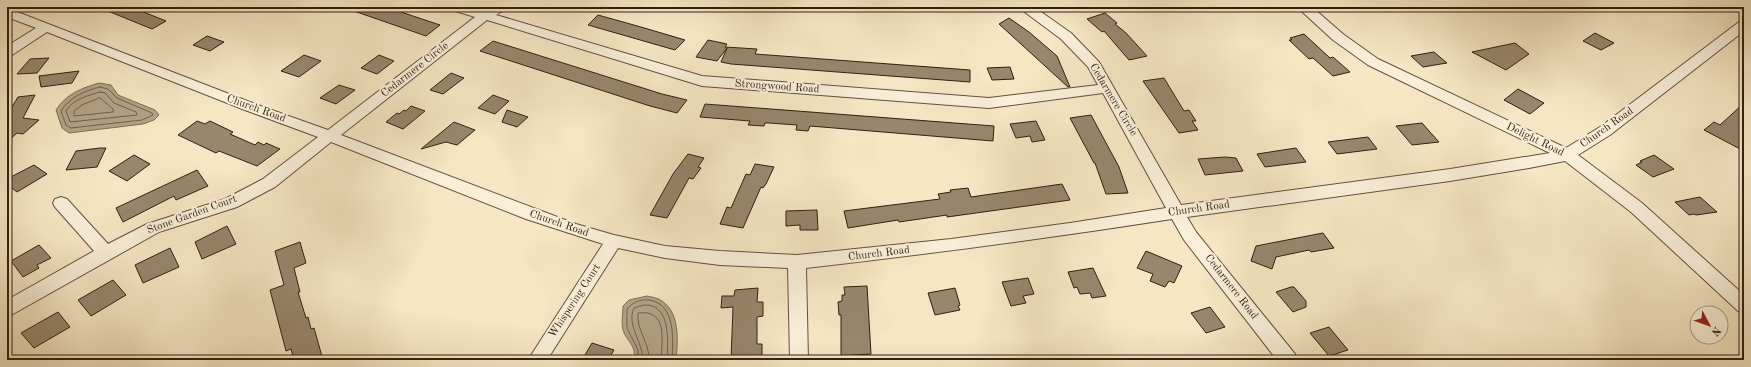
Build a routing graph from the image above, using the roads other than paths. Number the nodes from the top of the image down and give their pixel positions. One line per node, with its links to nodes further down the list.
1 (457, 7): 6 (street, Strongwood Road)
2 (501, 7): 6 (street, Cedarmere Circle)
3 (1025, 7): 10 (street, Cedarmere Circle)
4 (1304, 7): 12 (street, Delight Road)
5 (7, 12): 8 (street, Church Road)
6 (484, 16): 10 (street, Strongwood Road); 11 (street, Cedarmere Circle)
7 (1744, 25): 12 (street, Church Road)
8 (45, 28): 9 (street); 11 (street, Church Road)
9 (7, 52)
10 (1107, 88): 14 (street, Cedarmere Circle)
11 (330, 136): 15 (street, Church Road); 16 (street, Stone Garden Court)
12 (1567, 155): 14 (street, Church Road); 18 (street, Delight Road)
13 (61, 203): 16 (street)
14 (1177, 212): 17 (street, Church Road); 22 (street, Cedarmere Road)
15 (614, 241): 17 (street, Church Road); 20 (street, Whispering Court)
16 (106, 253): 19 (street, Stone Garden Court)
17 (797, 262): 21 (street)
18 (1744, 306)
19 (7, 310)
20 (537, 360)
21 (799, 360)
22 (1288, 360)

